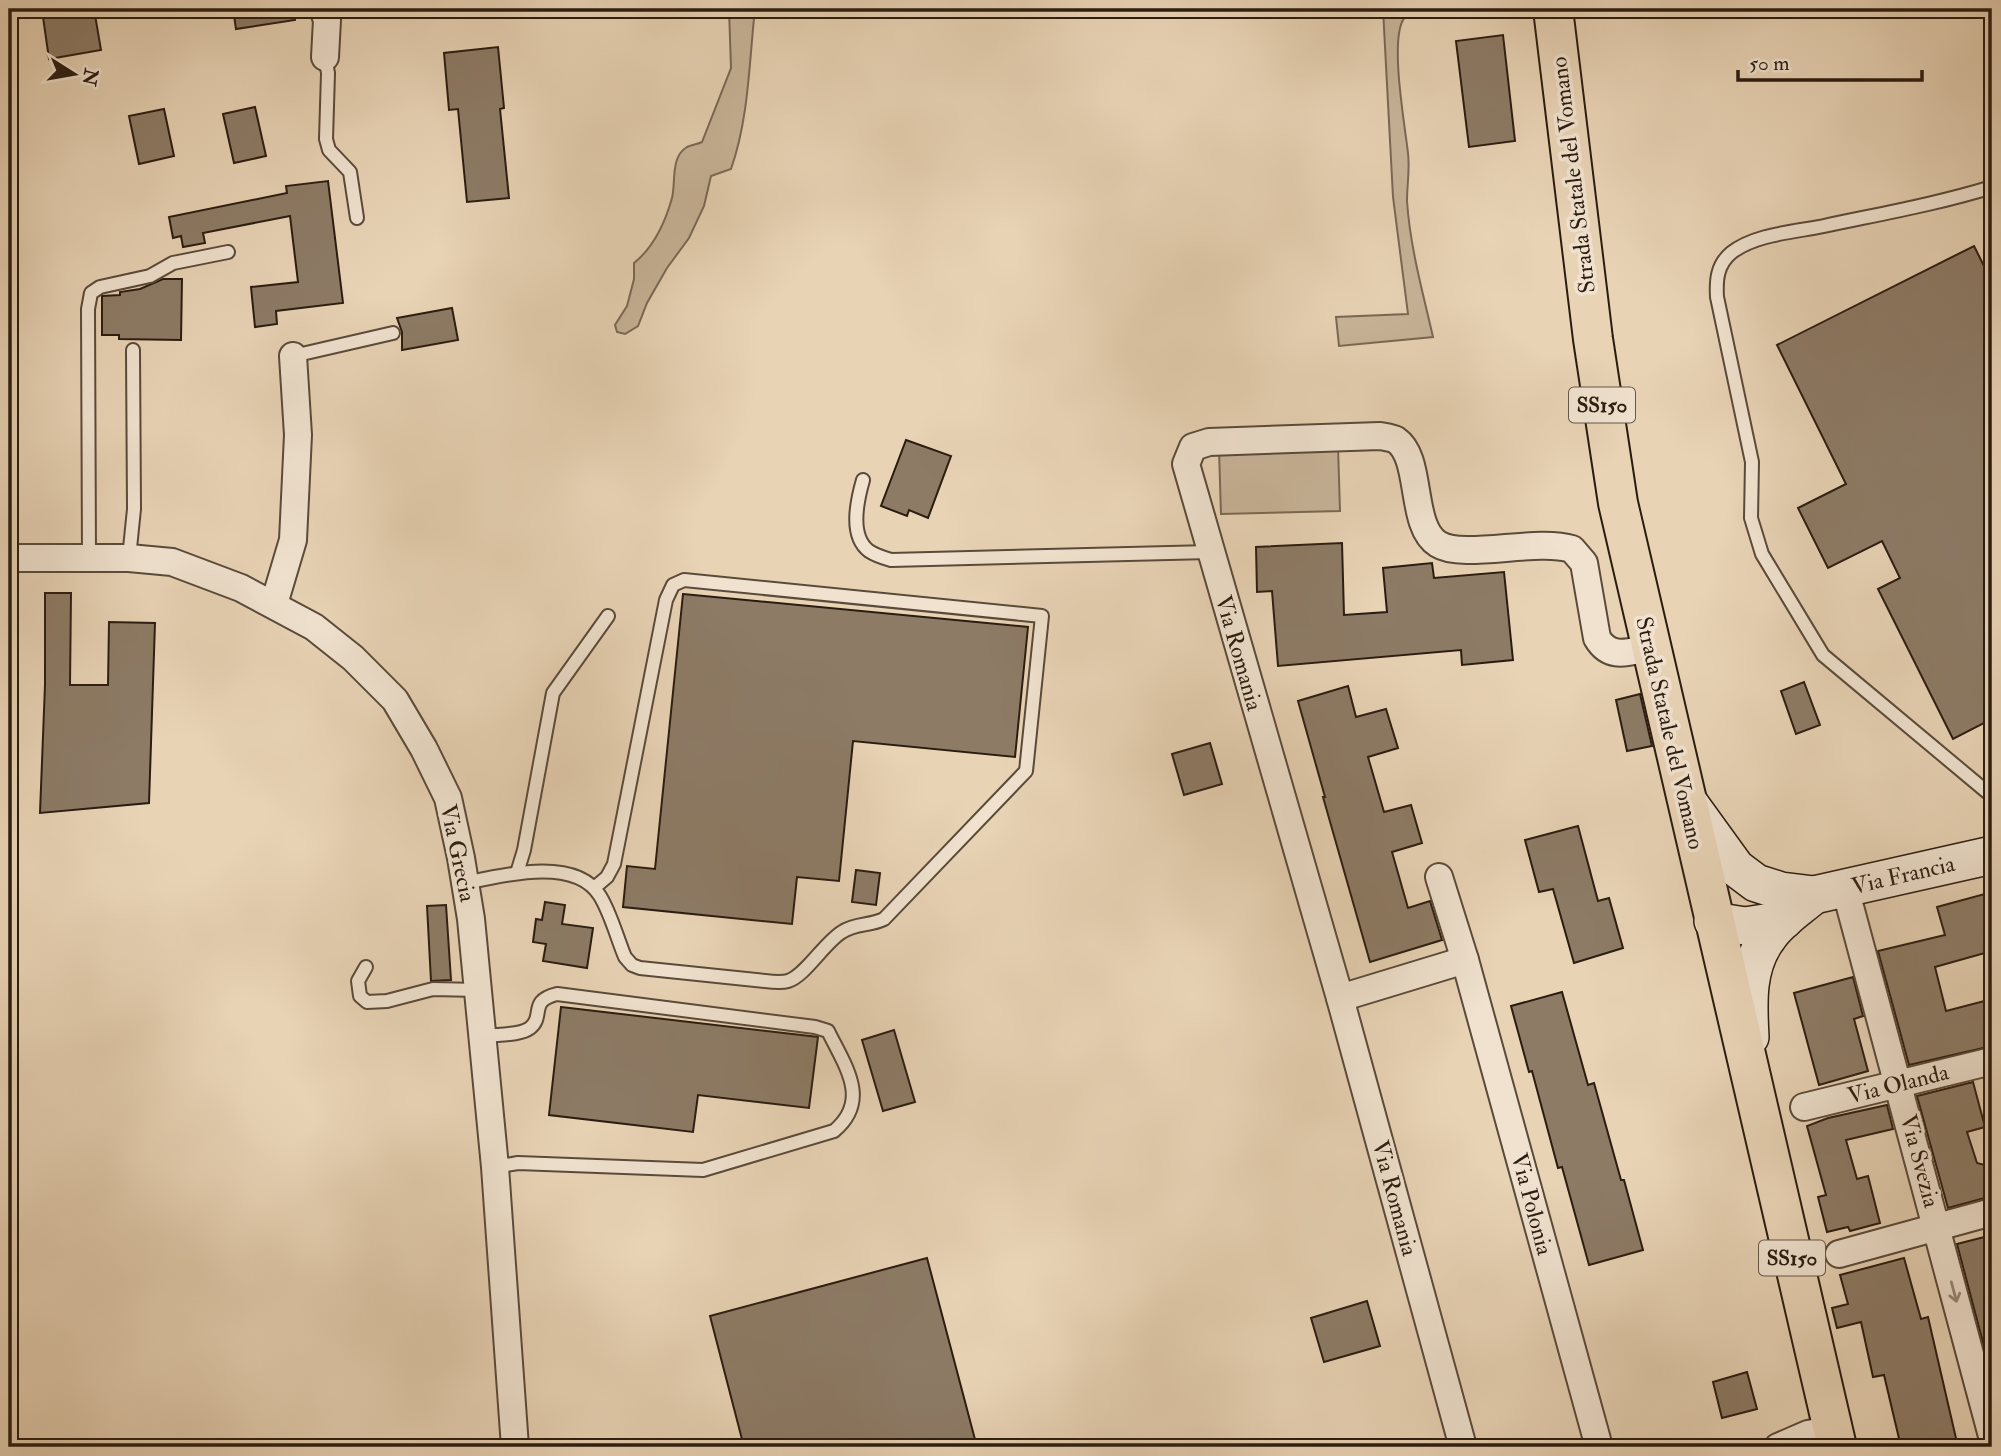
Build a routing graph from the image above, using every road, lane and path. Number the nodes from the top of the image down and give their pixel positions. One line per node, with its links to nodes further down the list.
1 (323, 9): 3 (street)
2 (1553, 9): 17 (main road, Strada Statale del Vomano / SS150)
3 (325, 57): 5 (lane)
4 (1992, 187): 18 (lane)
5 (357, 218)
6 (228, 252): 12 (lane)
7 (393, 333): 9 (lane)
8 (133, 350): 14 (lane)
9 (293, 356): 15 (street)
10 (863, 480): 11 (lane)
11 (1210, 552): 17 (street, Via Romania); 30 (street, Via Romania)
12 (89, 557): 13 (street, Via Grecia); 14 (street, Via Grecia)
13 (9, 558)
14 (129, 558): 15 (street, Via Grecia)
15 (274, 604): 23 (street, Via Grecia)
16 (608, 616): 21 (lane)
17 (1650, 648): 19 (main road, Strada Statale del Vomano / SS150)
18 (1992, 794)
19 (1684, 796): 25 (main road); 26 (main road, Strada Statale del Vomano / SS150)
20 (1992, 855): 25 (main road, Via Francia)
21 (517, 873): 23 (lane); 24 (lane)
22 (1439, 877): 27 (street, Via Polonia)
23 (466, 883): 29 (street, Via Grecia)
24 (594, 888): 24 (lane)
25 (1806, 898): 26 (main road, Via Francia); 33 (street, Via Svezia); 34 (main road)
26 (1713, 921): 34 (main road, Strada Statale del Vomano / SS150)
27 (1465, 960): 30 (street); 44 (street, Via Polonia)
28 (366, 967): 29 (lane)
29 (479, 990): 31 (street, Via Grecia)
30 (1340, 998): 43 (street, Via Romania)
31 (484, 1036): 36 (street, Via Grecia); 36 (lane)
32 (1992, 1061): 33 (street, Via Olanda)
33 (1899, 1083): 35 (street, Via Olanda); 38 (street, Via Svezia)
34 (1752, 1086): 41 (main road, Strada Statale del Vomano / SS150)
35 (1804, 1107)
36 (495, 1167): 42 (street, Via Grecia)
37 (1992, 1212): 38 (street)
38 (1937, 1226): 39 (street); 40 (street, Via Svezia, one-way to 40)
39 (1839, 1254)
40 (1992, 1436)
41 (1835, 1438): 45 (street)
42 (516, 1447)
43 (1463, 1447)
44 (1599, 1447)
45 (1778, 1447)

